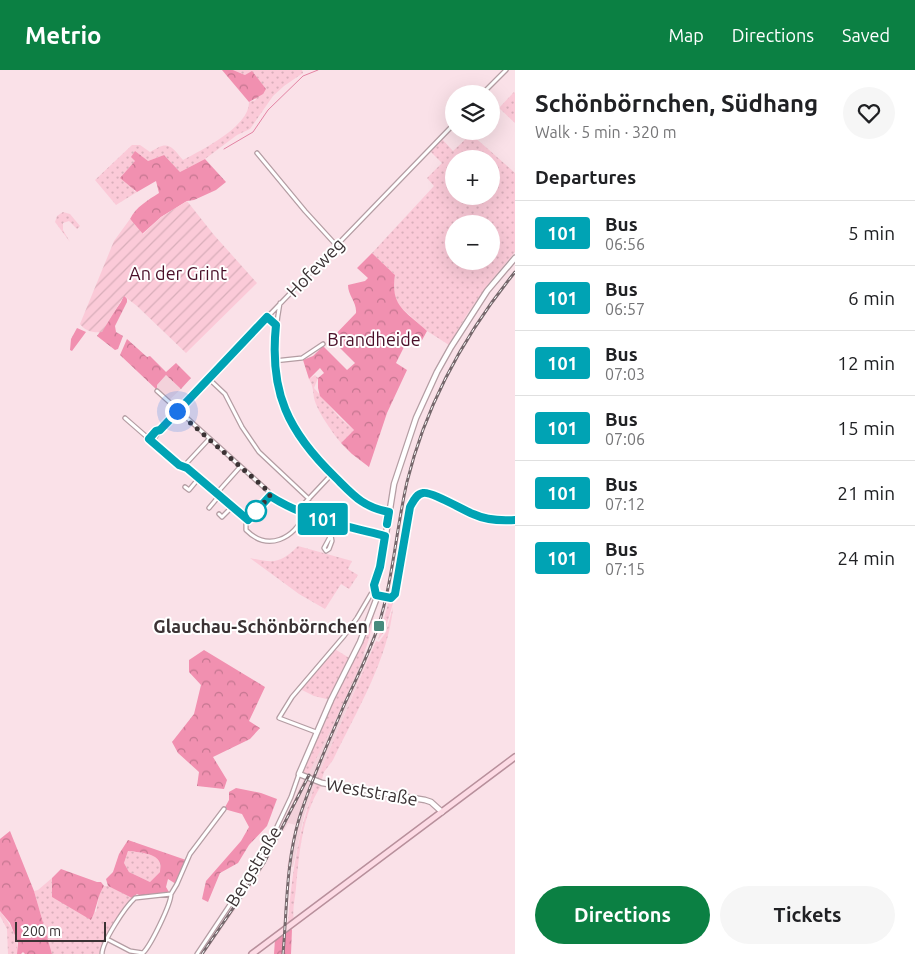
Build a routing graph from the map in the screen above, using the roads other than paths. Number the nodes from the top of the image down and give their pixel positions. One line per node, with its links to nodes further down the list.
1 (506, 70): 2 (street)
2 (491, 85)
3 (445, 133): 5 (street, Hofeweg)
4 (257, 154): 5 (street)
5 (336, 245): 7 (street, Hofeweg)
6 (515, 258): 27 (street)
7 (280, 303): 9 (street); 10 (street, Hofeweg)
8 (323, 344): 9 (street)
9 (274, 361): 18 (street)
10 (208, 378): 12 (street, Hofeweg); 23 (street)
11 (156, 391): 12 (street)
12 (177, 411): 14 (street); 15 (street, Hofeweg)
13 (125, 418): 15 (street)
14 (209, 439): 16 (street); 17 (street)
15 (150, 440): 16 (street)
16 (184, 466): 19 (street)
17 (240, 467): 21 (street); 22 (street)
18 (332, 474): 23 (street); 27 (street)
19 (199, 478): 20 (street); 21 (street)
20 (185, 487)
21 (218, 495): 24 (street); 25 (street)
22 (270, 496): 29 (street); 30 (street)
23 (309, 499): 26 (street)
24 (232, 507): 28 (street); 30 (street)
25 (209, 508)
26 (300, 508)
27 (389, 512): 34 (street)
28 (219, 514)
29 (305, 514): 30 (street); 32 (street)
30 (248, 520)
31 (515, 520): 35 (street)
32 (334, 523): 33 (street); 34 (street)
33 (331, 535)
34 (385, 536): 35 (street)
35 (376, 593): 36 (street); 37 (street)
36 (364, 606): 37 (street); 38 (street)
37 (372, 610): 38 (street)
38 (316, 732): 40 (street)
39 (515, 757): 42 (main road)
40 (299, 774): 42 (street, Weststraße); 46 (street, Bergstraße)
41 (224, 811): 43 (street)
42 (442, 812): 47 (main road)
43 (171, 894): 44 (street); 44 (street)
44 (108, 939): 45 (street)
45 (102, 954)
46 (197, 954)
47 (252, 954)

